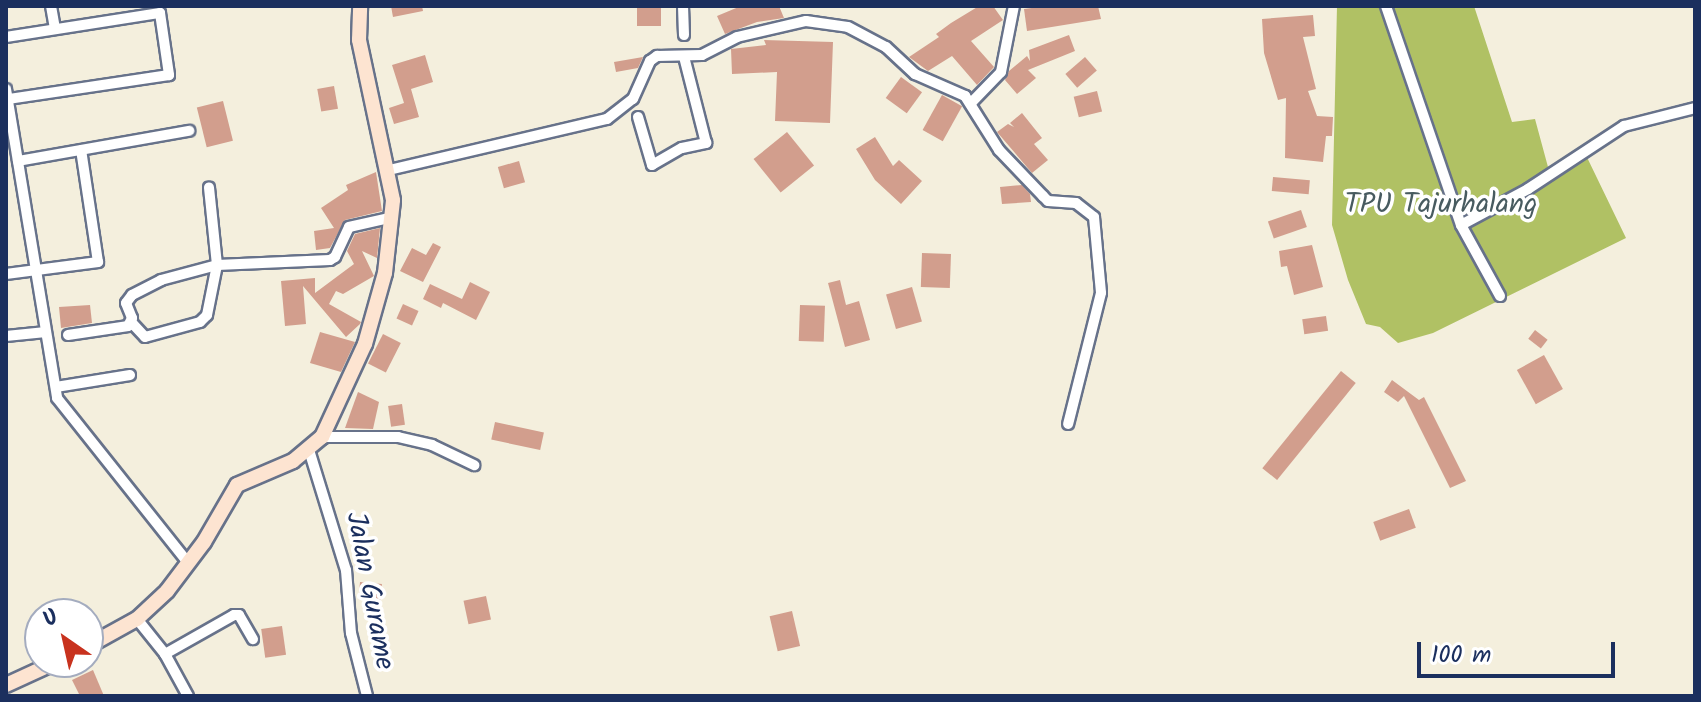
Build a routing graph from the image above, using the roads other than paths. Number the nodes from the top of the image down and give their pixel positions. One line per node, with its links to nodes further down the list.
1 (51, 6): 7 (street)
2 (360, 6): 18 (street)
3 (683, 6): 8 (street)
4 (1014, 6): 12 (street)
5 (1386, 6): 21 (street)
6 (143, 11): 7 (street); 11 (street)
7 (55, 29): 9 (street)
8 (684, 35)
9 (6, 37)
10 (684, 57): 12 (street); 14 (street); 18 (street)
11 (7, 94): 17 (street)
12 (971, 103): 32 (street)
13 (1695, 108): 21 (street)
14 (638, 117)
15 (189, 131): 16 (street)
16 (81, 150): 17 (street); 23 (street)
17 (18, 161): 23 (street)
18 (389, 170): 20 (street)
19 (209, 187): 22 (street)
20 (393, 217): 22 (street); 33 (street)
21 (1461, 225): 25 (street)
22 (217, 265): 26 (street); 26 (street)
23 (36, 270): 24 (street); 27 (street)
24 (6, 274)
25 (1500, 296)
26 (132, 323): 28 (street)
27 (46, 332): 29 (street); 31 (street)
28 (68, 335)
29 (6, 336)
30 (130, 375): 31 (street)
31 (56, 387): 36 (street)
32 (1068, 424)
33 (322, 437): 34 (street); 35 (street)
34 (309, 450): 36 (street); 42 (street, Jalan Gurame)
35 (474, 465)
36 (189, 564): 37 (street)
37 (137, 619): 38 (street); 40 (street)
38 (104, 637)
39 (253, 639): 40 (street)
40 (165, 654): 41 (street)
41 (188, 696)
42 (367, 696)

